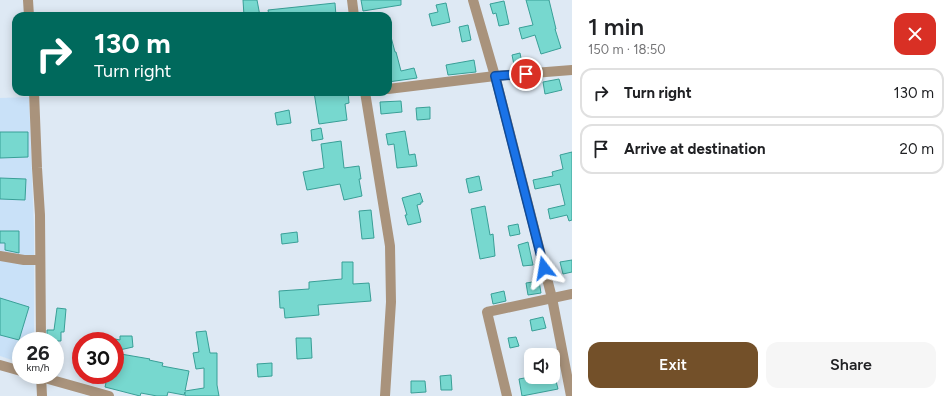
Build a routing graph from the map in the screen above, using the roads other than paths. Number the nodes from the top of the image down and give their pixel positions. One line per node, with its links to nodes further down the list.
1 (28, 0): 4 (street)
2 (352, 0): 5 (street)
3 (473, 0): 7 (street)
4 (29, 12)
5 (354, 12)
6 (572, 70): 7 (street)
7 (495, 76): 8 (street); 14 (street)
8 (392, 89)
9 (34, 96): 12 (street)
10 (367, 96): 22 (street)
11 (0, 256): 12 (street)
12 (40, 260): 15 (street)
13 (572, 294): 14 (street)
14 (552, 298): 23 (street); 24 (street)
15 (41, 332)
16 (0, 365): 17 (street)
17 (12, 368)
18 (64, 383): 21 (street)
19 (40, 384): 20 (street)
20 (42, 396)
21 (109, 396)
22 (385, 396)
23 (507, 396)
24 (571, 396)

